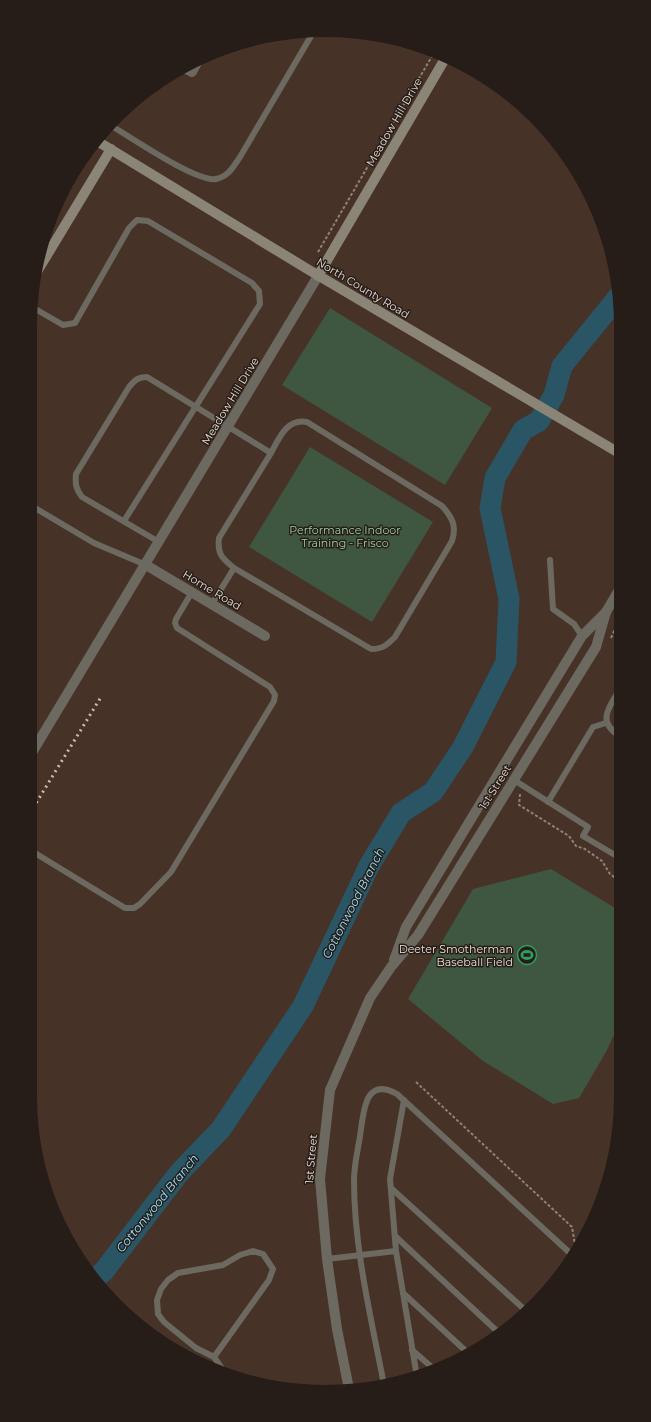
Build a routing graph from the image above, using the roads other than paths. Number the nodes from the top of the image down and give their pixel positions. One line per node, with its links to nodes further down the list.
1 (310, 38): 3 (lane)
2 (443, 62): 7 (street, Meadow Hill Drive)
3 (115, 128)
4 (102, 144): 5 (street, North County Road)
5 (111, 149): 6 (street); 7 (street, North County Road)
6 (46, 258)
7 (318, 276): 10 (street, Meadow Hill Drive); 11 (street, North County Road)
8 (38, 310): 9 (lane)
9 (196, 406): 10 (lane); 14 (lane); 14 (lane)
10 (229, 426): 12 (lane); 15 (street, Meadow Hill Drive)
11 (614, 450)
12 (271, 453): 18 (lane); 18 (lane)
13 (37, 509): 17 (lane)
14 (124, 520): 15 (lane)
15 (160, 542): 17 (street, Meadow Hill Drive)
16 (550, 560): 23 (lane)
17 (146, 564): 19 (street, Home Road); 27 (street, Meadow Hill Drive)
18 (234, 568): 20 (lane)
19 (192, 592): 20 (street, Home Road); 31 (lane)
20 (212, 604): 22 (street, Home Road)
21 (612, 608): 23 (street, 1st Street); 29 (street, 1st Street)
22 (264, 636)
23 (582, 636): 28 (street, 1st Street)
24 (614, 698): 25 (lane)
25 (606, 723): 26 (lane); 30 (lane)
26 (614, 732)
27 (37, 744)
28 (500, 771): 29 (street); 33 (street, 1st Street)
29 (514, 780): 30 (lane); 33 (street, 1st Street)
30 (548, 802): 32 (lane)
31 (37, 854)
32 (614, 854)
33 (391, 967): 40 (street, 1st Street)
34 (404, 1100): 35 (lane); 38 (lane); 39 (lane)
35 (391, 1188): 36 (lane); 42 (lane)
36 (395, 1236): 37 (lane); 43 (lane)
37 (396, 1251): 39 (lane); 41 (lane)
38 (568, 1252)
39 (360, 1256): 40 (lane); 50 (lane)
40 (327, 1259): 51 (street, 1st Street)
41 (403, 1293): 44 (lane); 45 (lane)
42 (522, 1308)
43 (495, 1329)
44 (464, 1349)
45 (412, 1350): 48 (lane); 49 (lane)
46 (214, 1357): 46 (lane); 47 (lane)
47 (219, 1365)
48 (430, 1365)
49 (416, 1371)
50 (383, 1379)
51 (348, 1384)

